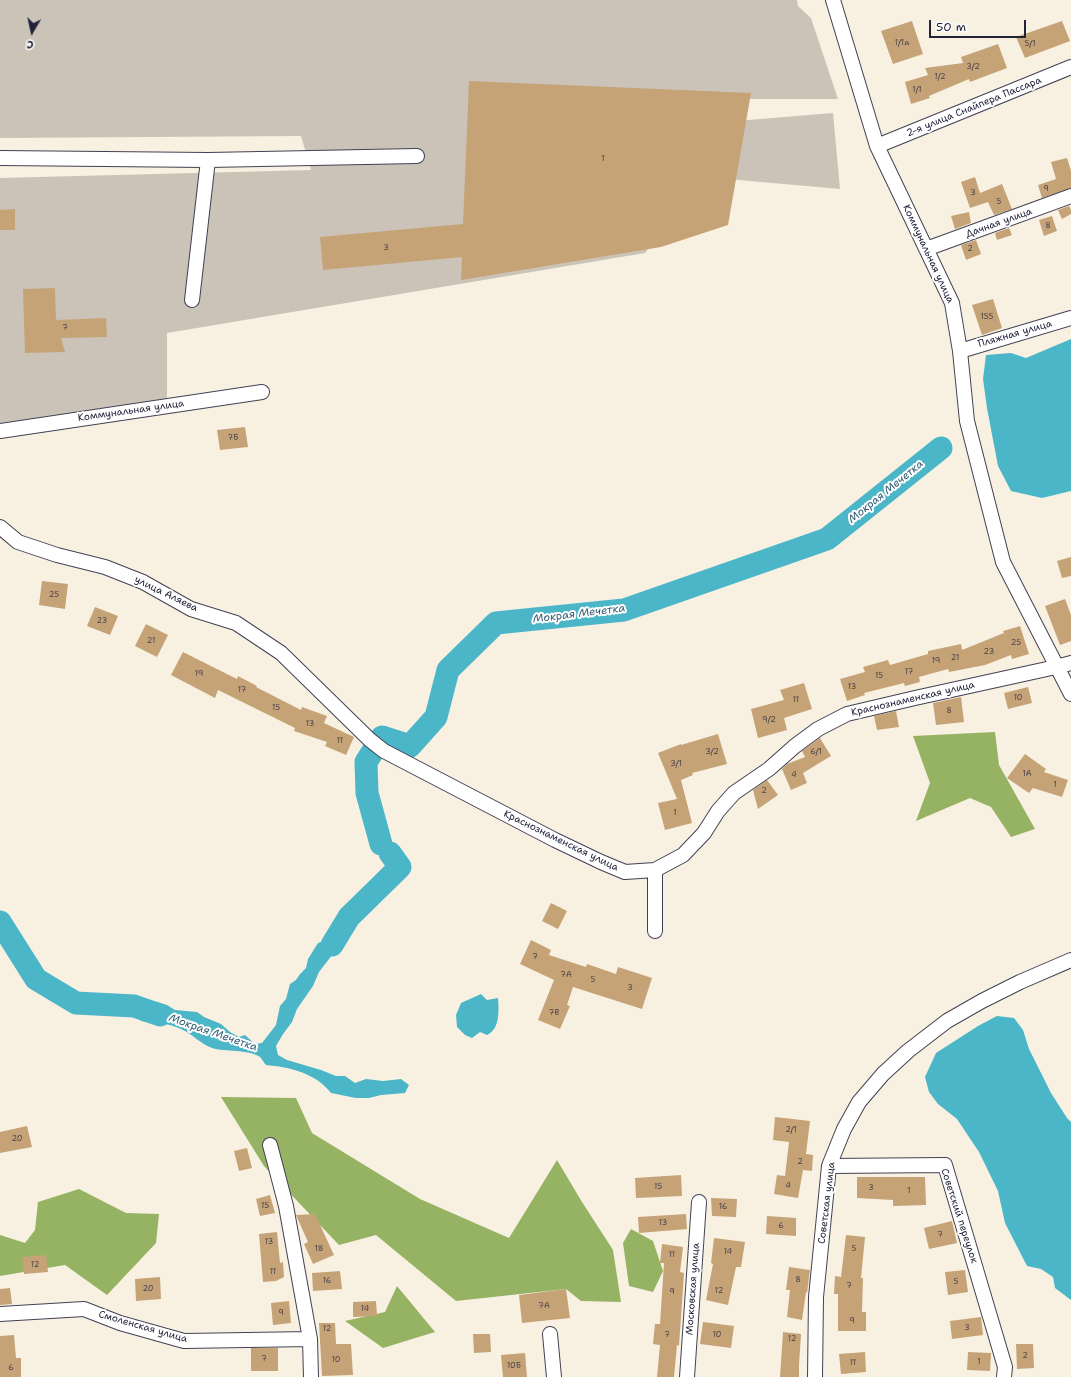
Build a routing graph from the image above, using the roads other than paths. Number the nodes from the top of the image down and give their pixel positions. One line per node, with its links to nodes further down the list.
1 (834, 0): 3 (street, Коммунальная улица)
2 (1071, 67): 3 (street, 2-я улица Снайпера Пассара)
3 (877, 146): 8 (street, Коммунальная улица)
4 (417, 156): 6 (street)
5 (0, 158): 6 (street)
6 (208, 160): 9 (street)
7 (1071, 196): 8 (street, Дачная улица)
8 (926, 249): 11 (street, Коммунальная улица)
9 (192, 300)
10 (1071, 318): 11 (street, Пляжная улица)
11 (960, 350): 16 (street, Коммунальная улица)
12 (262, 392): 13 (street, Коммунальная улица)
13 (0, 431)
14 (0, 527): 18 (street, улица Аляева)
15 (1071, 662): 16 (street, Краснознаменская улица)
16 (1056, 667): 17 (street, Коммунальная улица); 19 (street, Краснознаменская улица)
17 (1071, 694)
18 (384, 751): 19 (street, Краснознаменская улица)
19 (655, 870): 20 (street)
20 (655, 931)
21 (1071, 960): 23 (street, Советская улица)
22 (270, 1145): 27 (street)
23 (829, 1166): 31 (street, Советская улица); 32 (street, Советский переулок)
24 (699, 1202): 30 (street, Московская улица)
25 (0, 1314): 27 (street, Смоленская улица)
26 (550, 1334): 29 (street)
27 (310, 1339): 28 (street)
28 (311, 1377)
29 (554, 1377)
30 (687, 1377)
31 (815, 1377)
32 (1004, 1377)

